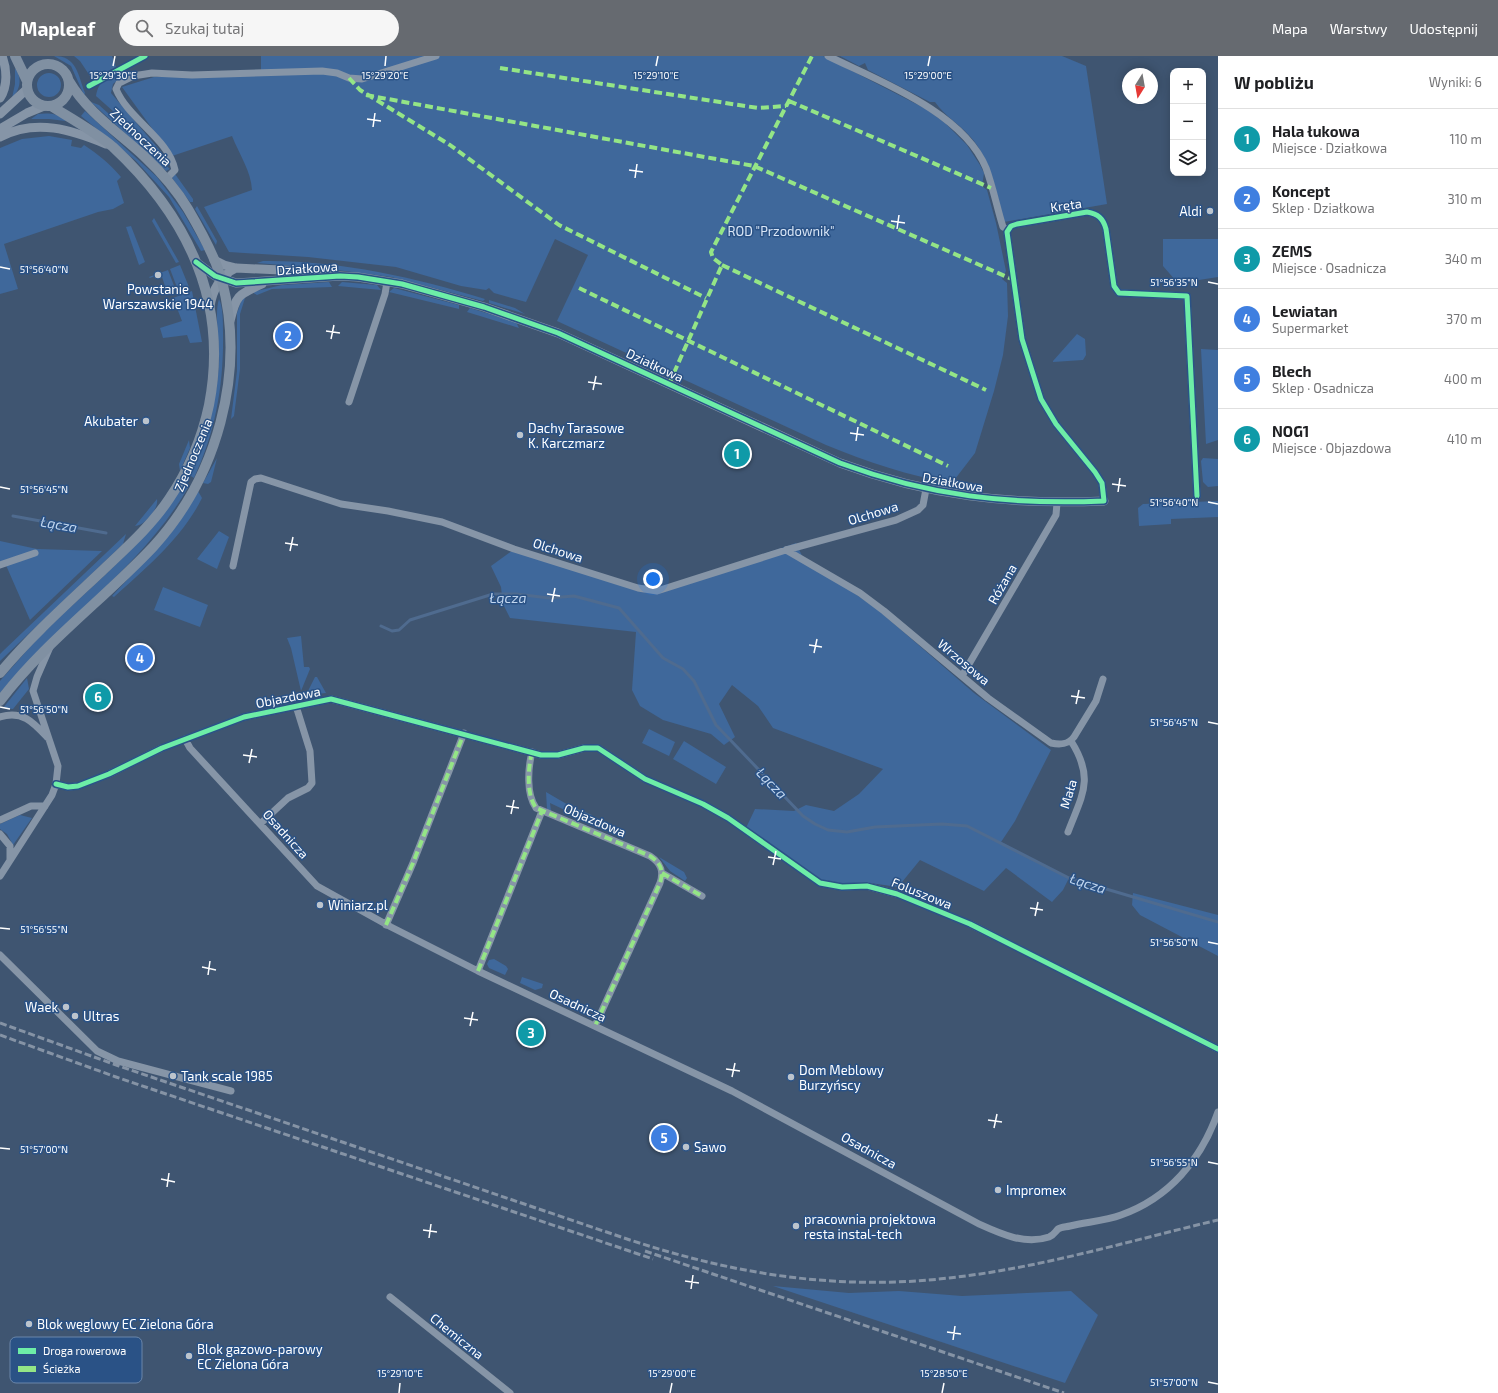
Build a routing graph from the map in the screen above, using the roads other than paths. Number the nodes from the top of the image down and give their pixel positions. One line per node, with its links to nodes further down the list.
1 (2, 56): 9 (street)
2 (15, 56): 8 (main road)
3 (38, 56): 6 (main road)
4 (436, 56): 15 (street)
5 (828, 56): 16 (street)
6 (47, 64): 7 (main road); 8 (main road)
7 (69, 81): 10 (main road); 15 (main road, Zjednoczenia)
8 (27, 85): 10 (main road); 11 (street)
9 (0, 98)
10 (47, 106): 12 (street); 14 (main road, Zjednoczenia)
11 (0, 114)
12 (0, 129)
13 (0, 136): 14 (street)
14 (111, 146): 18 (main road, Zjednoczenia)
15 (166, 179): 17 (main road, Zjednoczenia)
16 (1008, 229): 28 (street, Kręta); 29 (street)
17 (214, 260): 19 (street, Działkowa); 21 (main road, Zjednoczenia)
18 (196, 262): 21 (street, Działkowa); 24 (main road, Zjednoczenia)
19 (236, 268): 20 (street, Działkowa); 21 (street)
20 (340, 276): 22 (street, Działkowa); 23 (street, Działkowa)
21 (222, 279): 22 (street, Działkowa); 24 (street); 25 (main road, Zjednoczenia)
22 (268, 282): 25 (street)
23 (387, 282): 26 (street); 27 (street, Działkowa)
24 (210, 307): 36 (main road, Zjednoczenia)
25 (229, 325): 35 (main road, Zjednoczenia)
26 (349, 402)
27 (926, 489): 30 (street, Działkowa); 31 (street, Olchowa)
28 (1197, 496)
29 (1104, 501): 30 (street, Działkowa)
30 (1057, 503): 37 (street, Różana)
31 (786, 550): 34 (street, Olchowa); 37 (street, Wrzosowa)
32 (35, 553): 33 (street)
33 (0, 565)
34 (233, 566)
35 (52, 644): 39 (main road, Zjednoczenia); 43 (street)
36 (1, 671)
37 (962, 676): 45 (street, Wrzosowa)
38 (1103, 679): 45 (street)
39 (0, 702)
40 (296, 706): 42 (street, Objazdowa); 44 (street, Objazdowa); 51 (street)
41 (0, 717): 43 (street)
42 (464, 733): 46 (street, Objazdowa); 58 (street)
43 (48, 738): 47 (street)
44 (185, 739): 47 (street, Objazdowa); 51 (street, Osadnicza)
45 (1071, 741): 52 (street, Mała)
46 (532, 752): 49 (street); 62 (street, Foluszowa)
47 (56, 784): 48 (street)
48 (44, 806): 50 (street); 54 (street)
49 (542, 811): 55 (street, Objazdowa); 60 (street)
50 (0, 820)
51 (260, 824): 58 (street, Osadnicza)
52 (1068, 832)
53 (0, 834): 54 (street)
54 (10, 861): 56 (street)
55 (662, 873): 57 (street, Objazdowa); 61 (street)
56 (0, 876)
57 (702, 896)
58 (386, 925): 60 (street, Osadnicza)
59 (0, 955): 63 (street)
60 (478, 972): 61 (street, Osadnicza)
61 (595, 1026): 64 (street, Osadnicza)
62 (1218, 1050)
63 (232, 1090)
64 (1218, 1112)
65 (390, 1297): 66 (street, Chemiczna)
66 (510, 1393)

